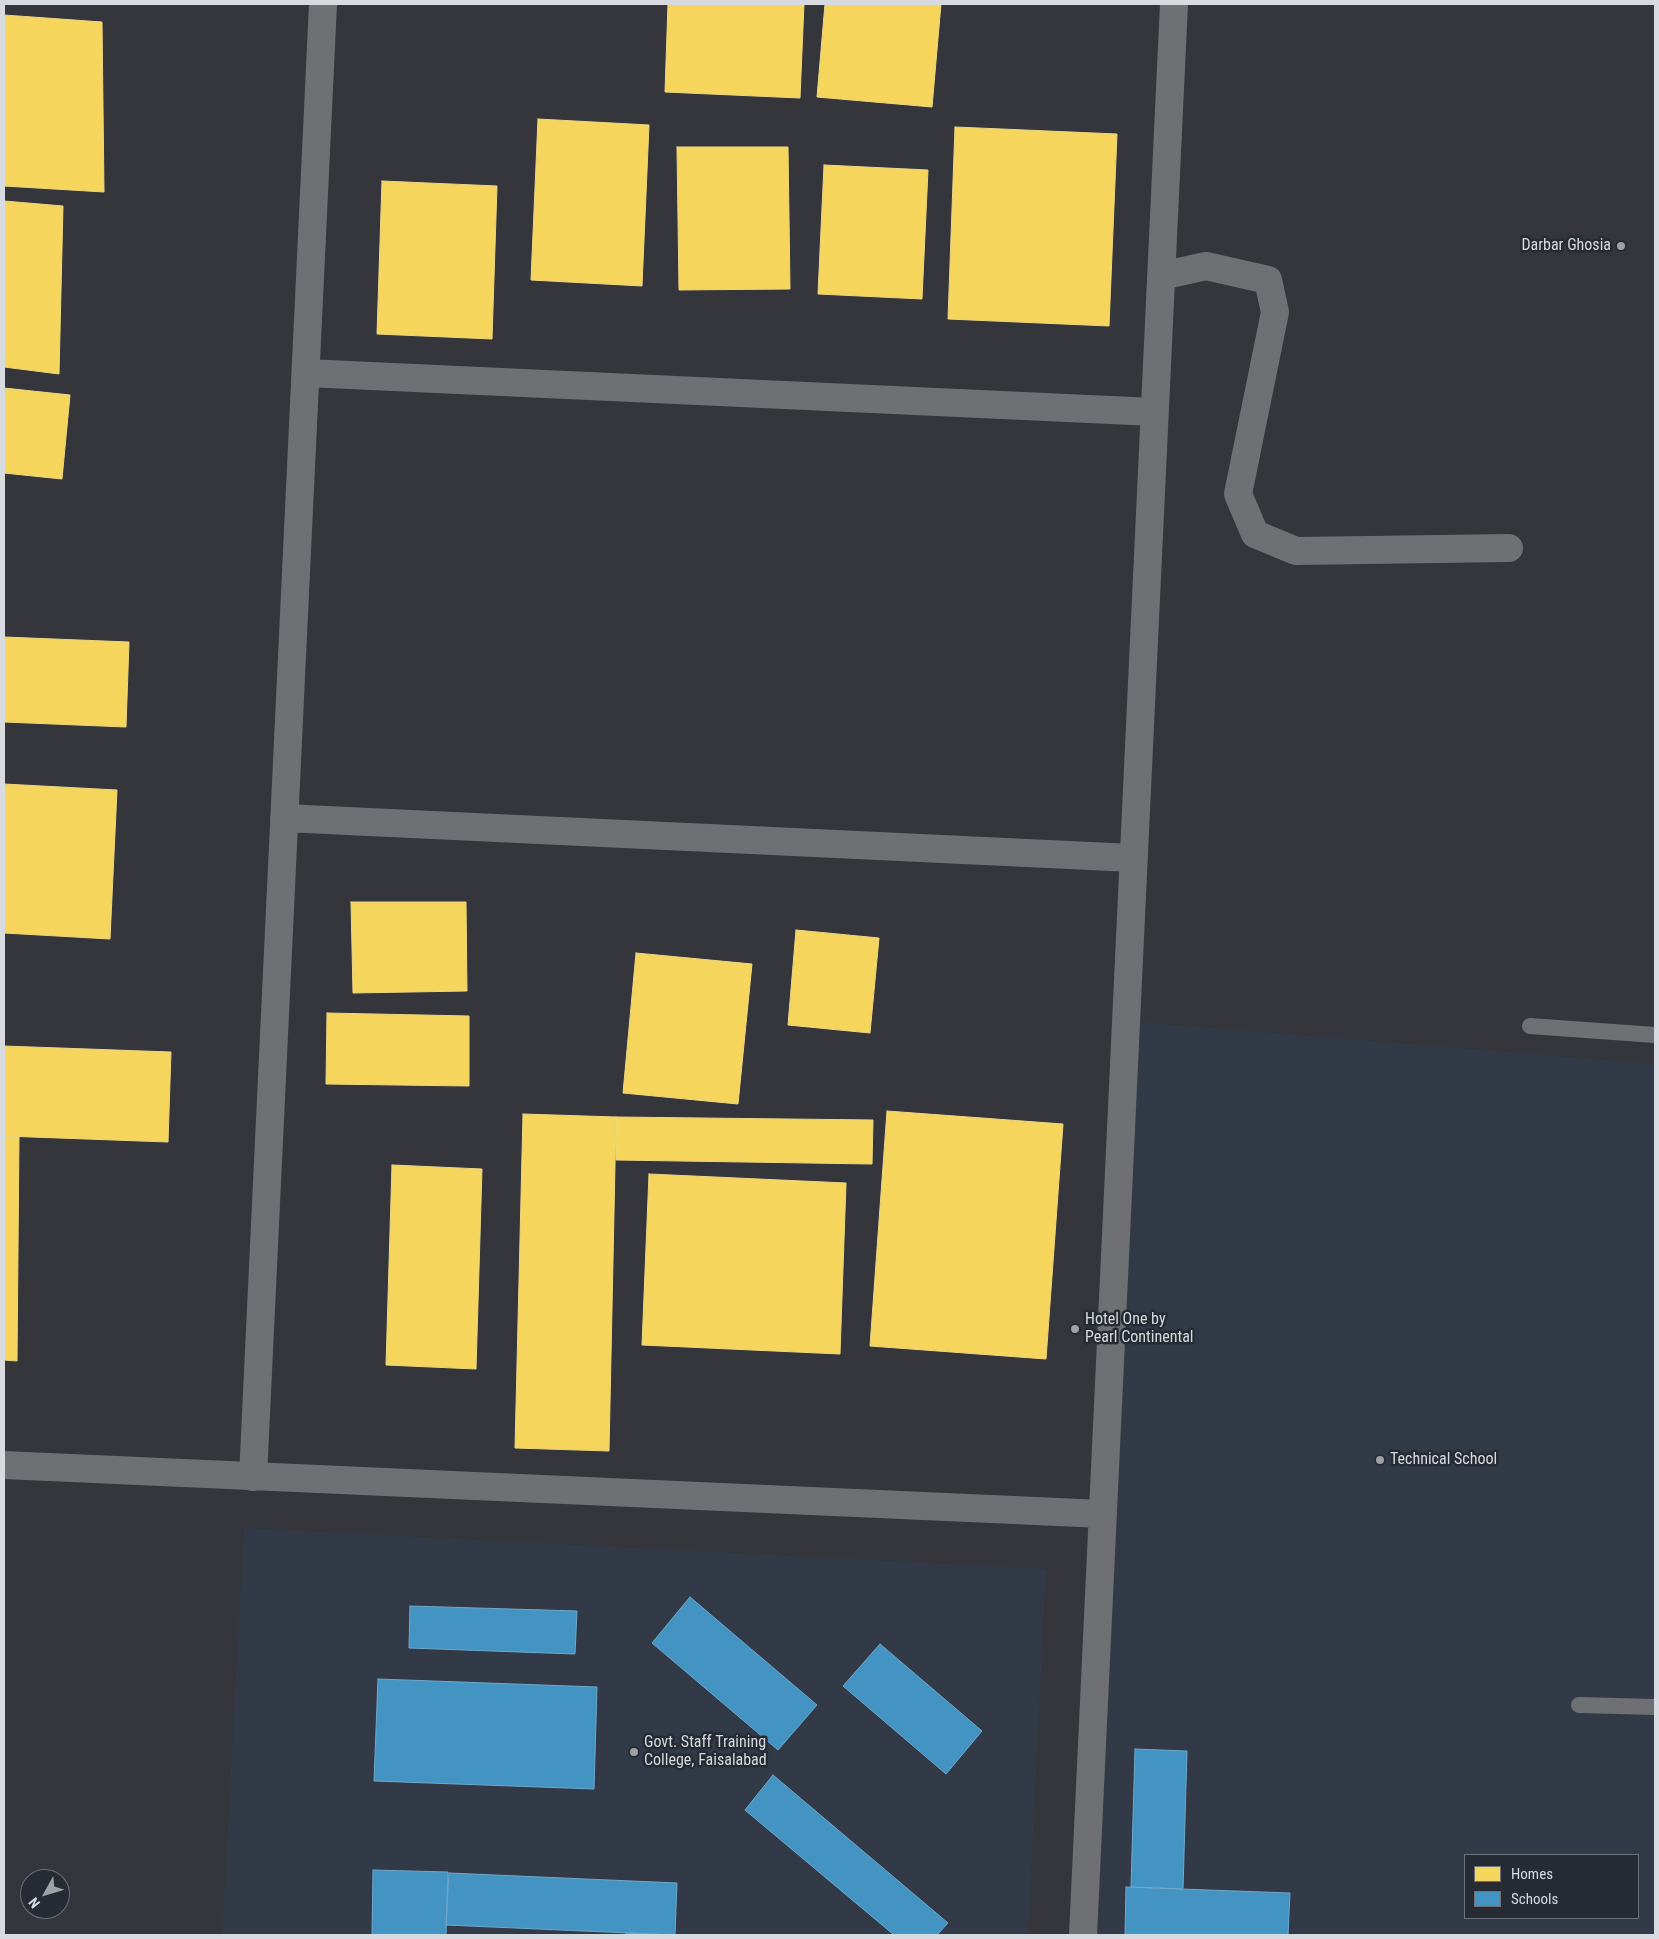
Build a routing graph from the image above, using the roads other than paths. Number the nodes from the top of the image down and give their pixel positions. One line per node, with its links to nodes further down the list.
1 (323, 4): 4 (street)
2 (1174, 4): 3 (street)
3 (1161, 276): 5 (street); 6 (street)
4 (306, 373): 5 (street); 7 (street)
5 (1154, 412): 8 (street)
6 (1509, 548)
7 (284, 818): 8 (street); 12 (street)
8 (1134, 858): 13 (street)
9 (1530, 1026): 10 (lane)
10 (1655, 1035)
11 (4, 1465): 12 (street)
12 (253, 1477): 13 (street)
13 (1102, 1514): 16 (street)
14 (1579, 1704): 15 (lane)
15 (1655, 1707)
16 (1083, 1935)

